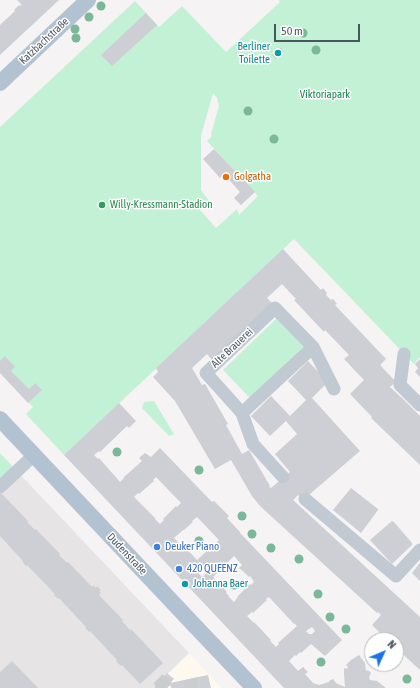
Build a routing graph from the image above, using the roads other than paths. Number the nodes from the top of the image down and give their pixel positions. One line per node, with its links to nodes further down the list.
1 (88, 0): 2 (main road, Katzbachstraße)
2 (0, 83)
3 (312, 347): 5 (street, Alte Brauerei); 7 (street); 7 (street, Alte Brauerei)
4 (404, 354): 6 (street)
5 (334, 389)
6 (420, 405)
7 (242, 413): 10 (street)
8 (0, 419): 9 (main road, Dudenstraße)
9 (34, 455): 11 (street); 14 (main road, Dudenstraße)
10 (283, 477)
11 (0, 488)
12 (304, 499): 13 (street)
13 (420, 550)
14 (254, 688)

